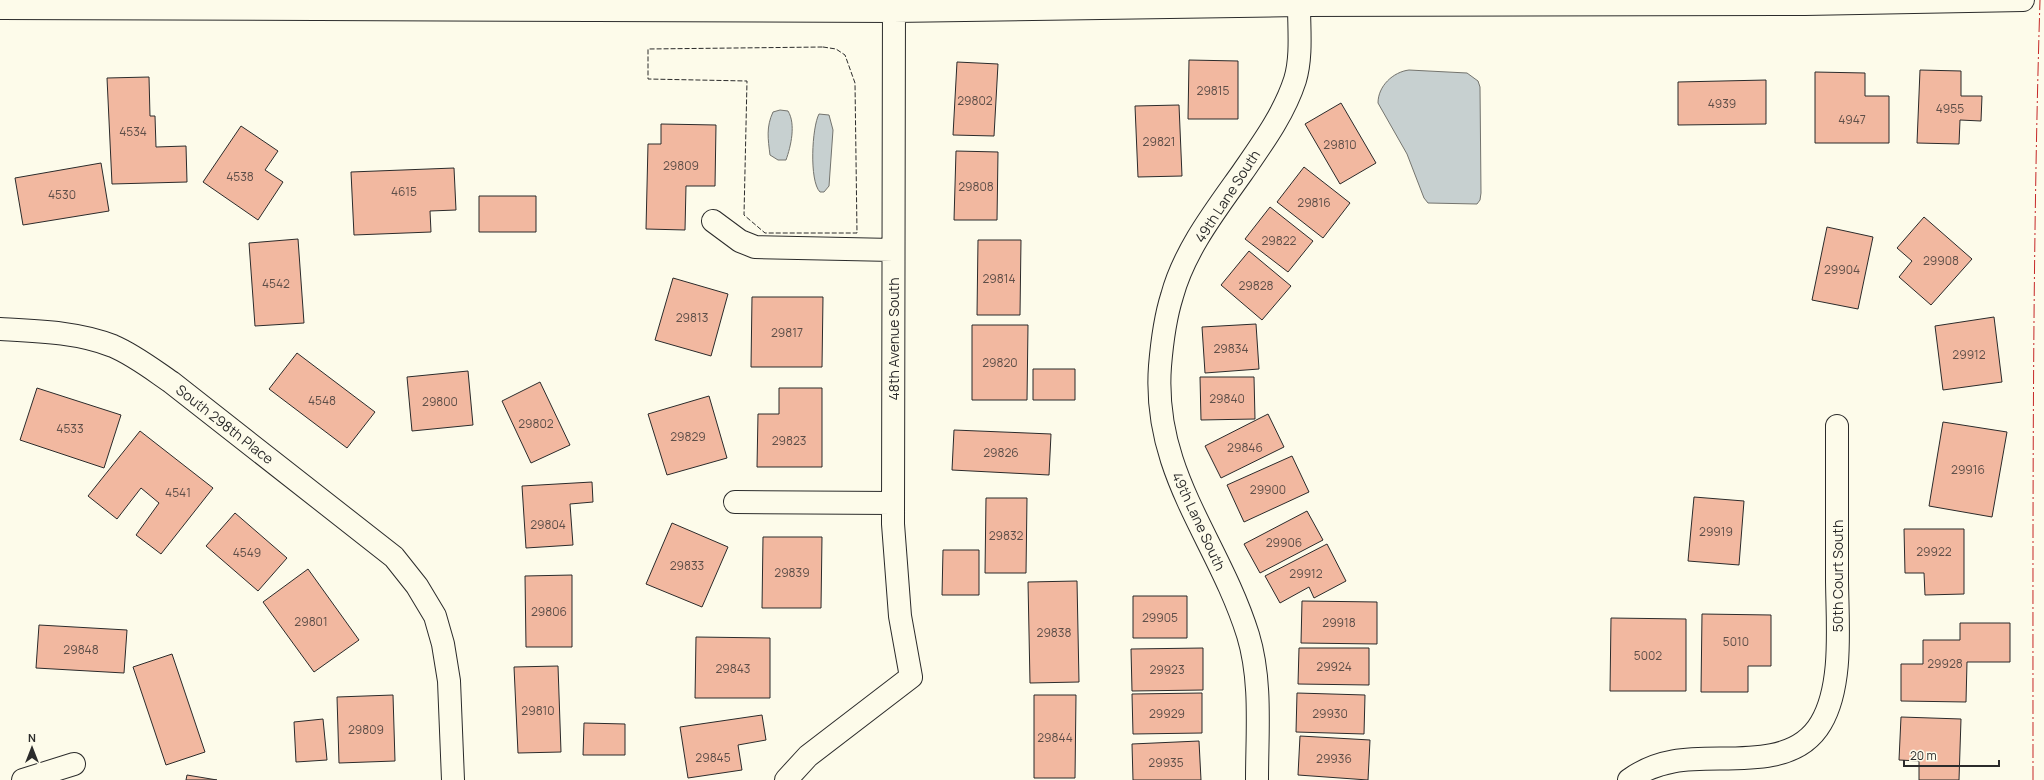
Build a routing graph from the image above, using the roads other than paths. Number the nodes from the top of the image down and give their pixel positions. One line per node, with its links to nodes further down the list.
1 (2022, 0): 2 (street)
2 (1804, 2): 3 (street)
3 (1335, 3): 5 (street)
4 (461, 5): 6 (street); 7 (street)
5 (1299, 5): 6 (street); 18 (street, 49th Lane South)
6 (894, 6): 9 (street, 48th Avenue South)
7 (0, 8)
8 (713, 221): 9 (street)
9 (893, 250): 13 (street, 48th Avenue South)
10 (0, 329): 16 (street, South 298th Place)
11 (1837, 426): 19 (street, 50th Court South)
12 (735, 502): 13 (street)
13 (893, 503): 17 (street, 48th Avenue South)
14 (74, 764): 15 (street)
15 (23, 780)
16 (453, 780)
17 (786, 780)
18 (1257, 780)
19 (1629, 780)

